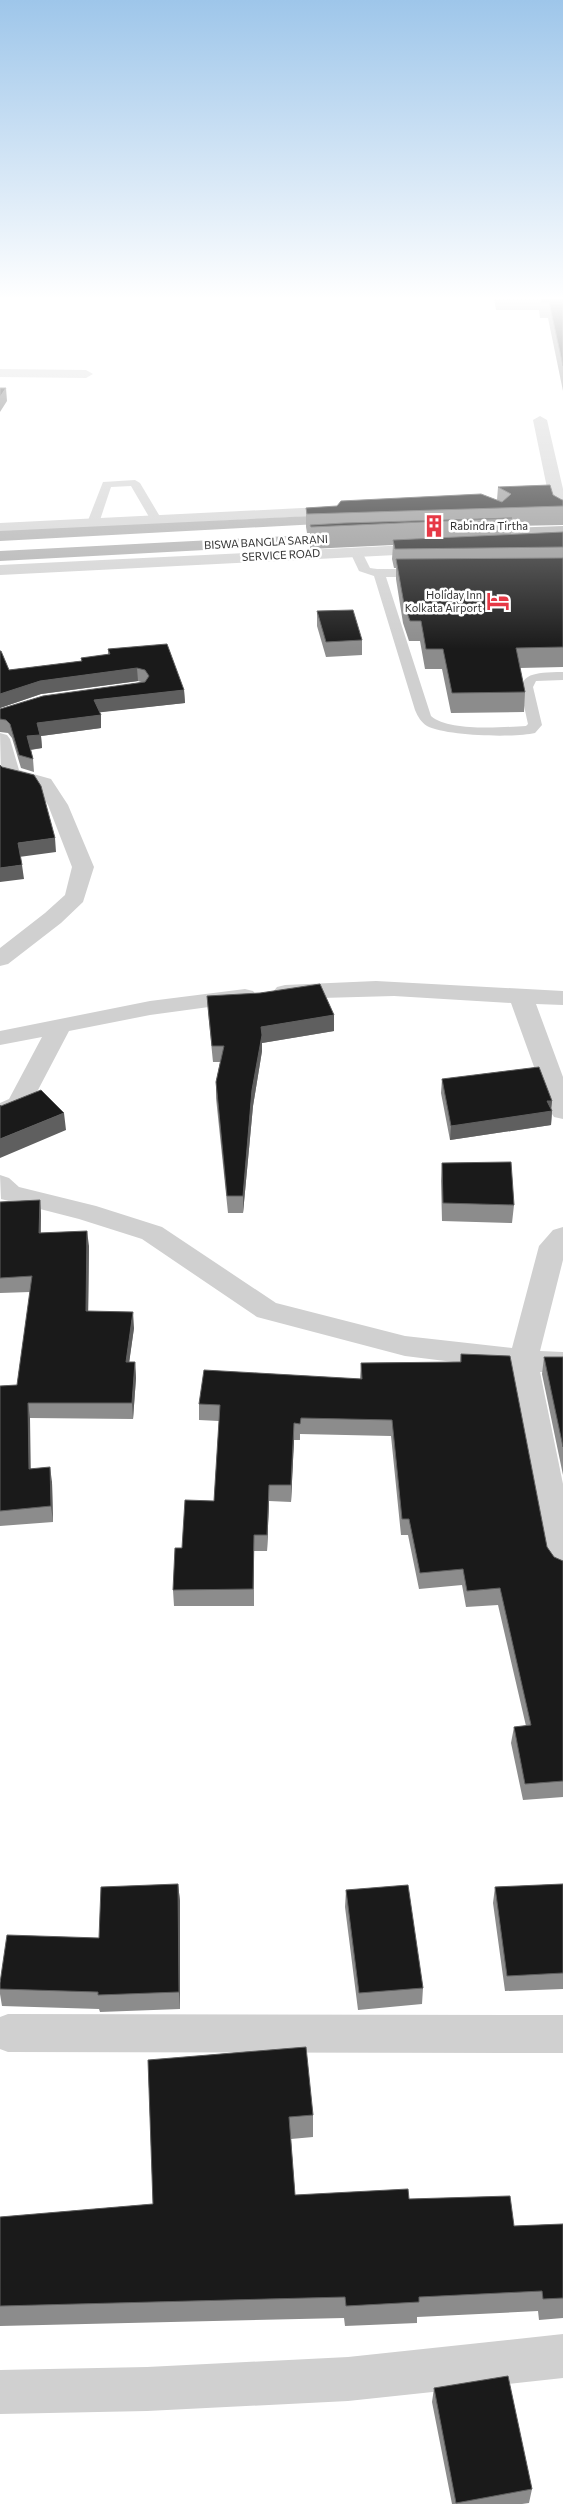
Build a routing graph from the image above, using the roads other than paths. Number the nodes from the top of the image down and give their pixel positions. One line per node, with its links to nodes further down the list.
1 (540, 420): 3 (street)
2 (540, 512): 3 (main road)
3 (561, 512)
4 (356, 515): 5 (main road, BISWA BANGLA SARANI)
5 (279, 518): 6 (street); 10 (main road, BISWA BANGLA SARANI)
6 (156, 520): 7 (street); 7 (lane)
7 (93, 522): 8 (street)
8 (0, 528)
9 (563, 531): 11 (main road)
10 (0, 536)
11 (462, 541): 13 (street)
12 (437, 542): 14 (street, SERVICE ROAD); 15 (main road, BISWA BANGLA SARANI)
13 (563, 544)
14 (356, 552): 16 (street, SERVICE ROAD); 18 (lane)
15 (0, 556)
16 (0, 570)
17 (428, 573): 18 (lane)
18 (379, 574): 19 (lane)
19 (563, 676)
20 (0, 739): 21 (street)
21 (0, 959)
22 (521, 998): 23 (street); 24 (street); 26 (street)
23 (563, 998)
24 (60, 1026): 25 (street); 27 (street)
25 (0, 1038)
26 (563, 1111)
27 (0, 1112)
28 (0, 1184): 30 (street)
29 (563, 1236): 30 (street)
30 (523, 1360): 31 (street); 32 (street)
31 (563, 1362)
32 (563, 1563)
33 (8, 2033): 34 (street)
34 (563, 2034)
35 (563, 2356): 36 (street)
36 (0, 2392)

